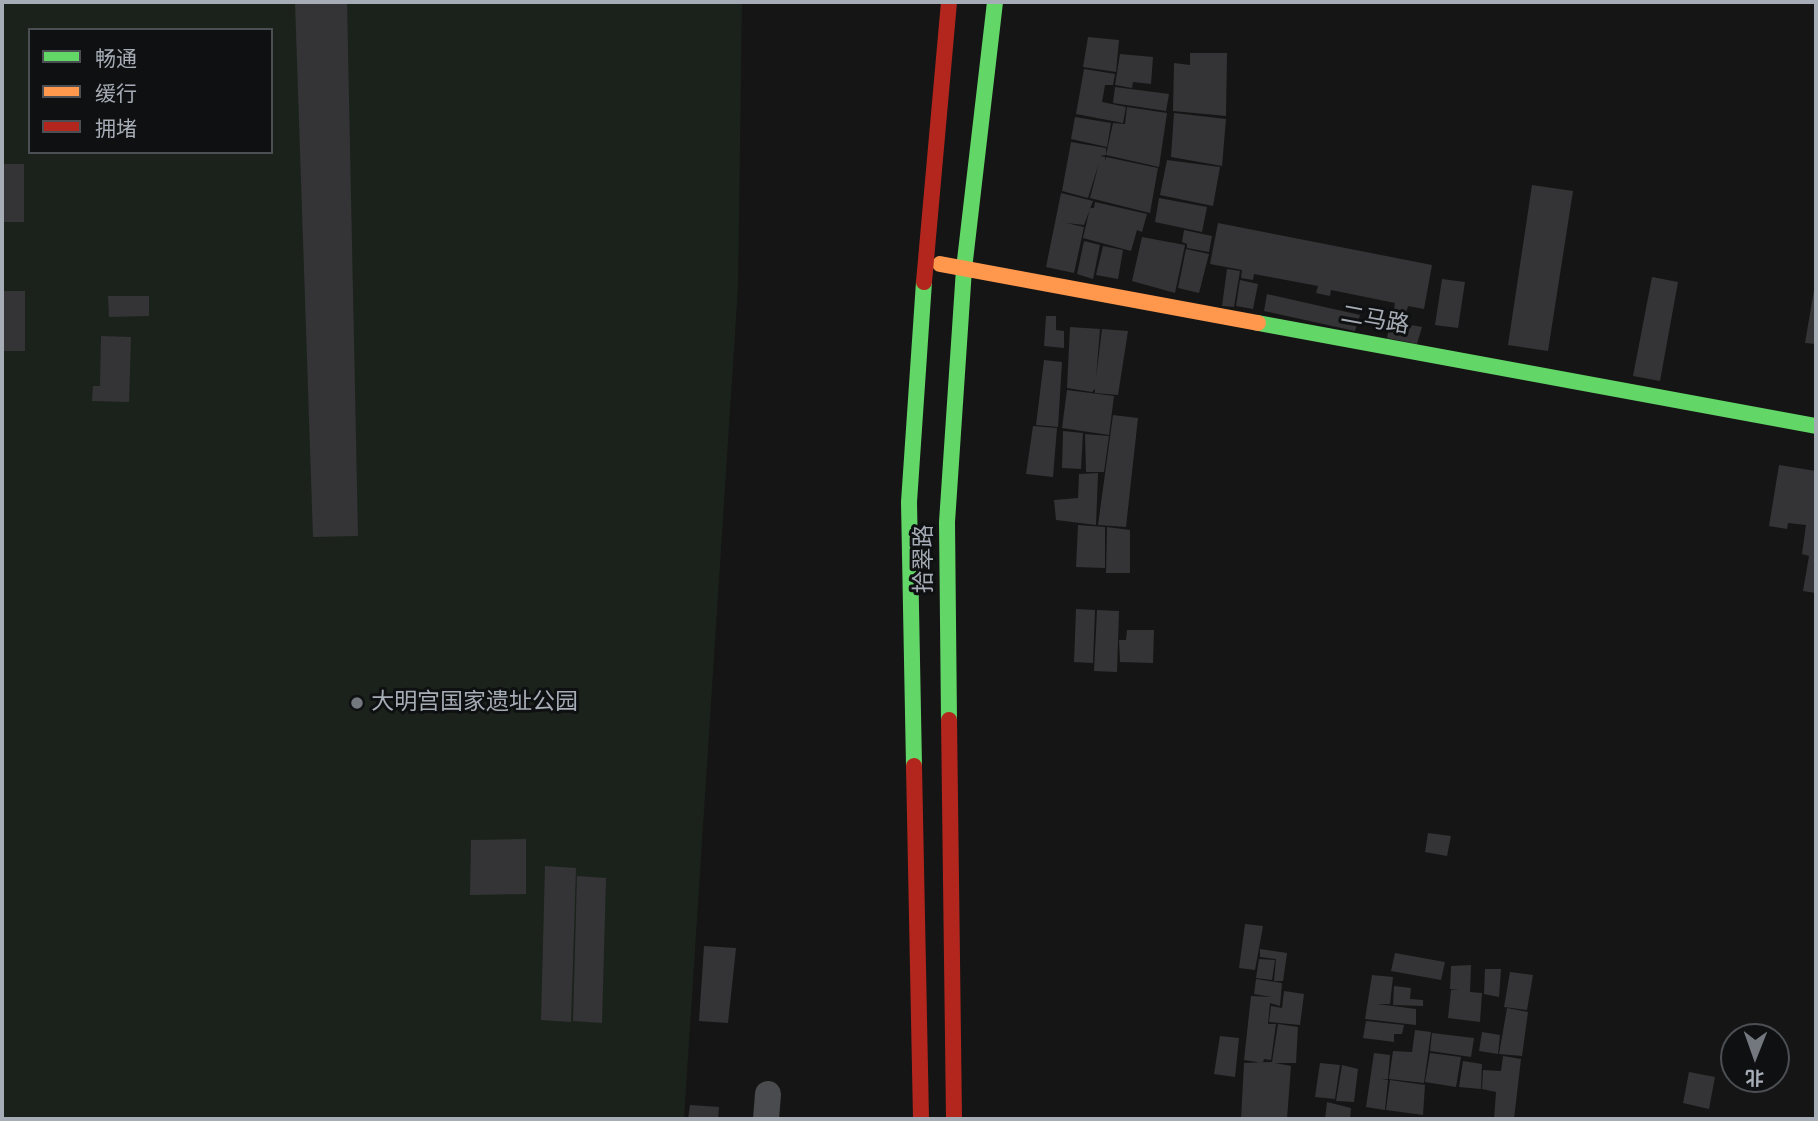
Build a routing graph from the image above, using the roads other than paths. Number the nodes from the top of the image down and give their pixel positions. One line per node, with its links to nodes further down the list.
1 (949, 2): 3 (main road, 拾翠路)
2 (995, 2): 4 (main road, 拾翠路)
3 (925, 261): 4 (main road, 二马路); 6 (main road, 拾翠路)
4 (964, 269): 5 (main road, 二马路); 7 (main road, 拾翠路)
5 (1816, 426)
6 (921, 1119)
7 (954, 1119)

